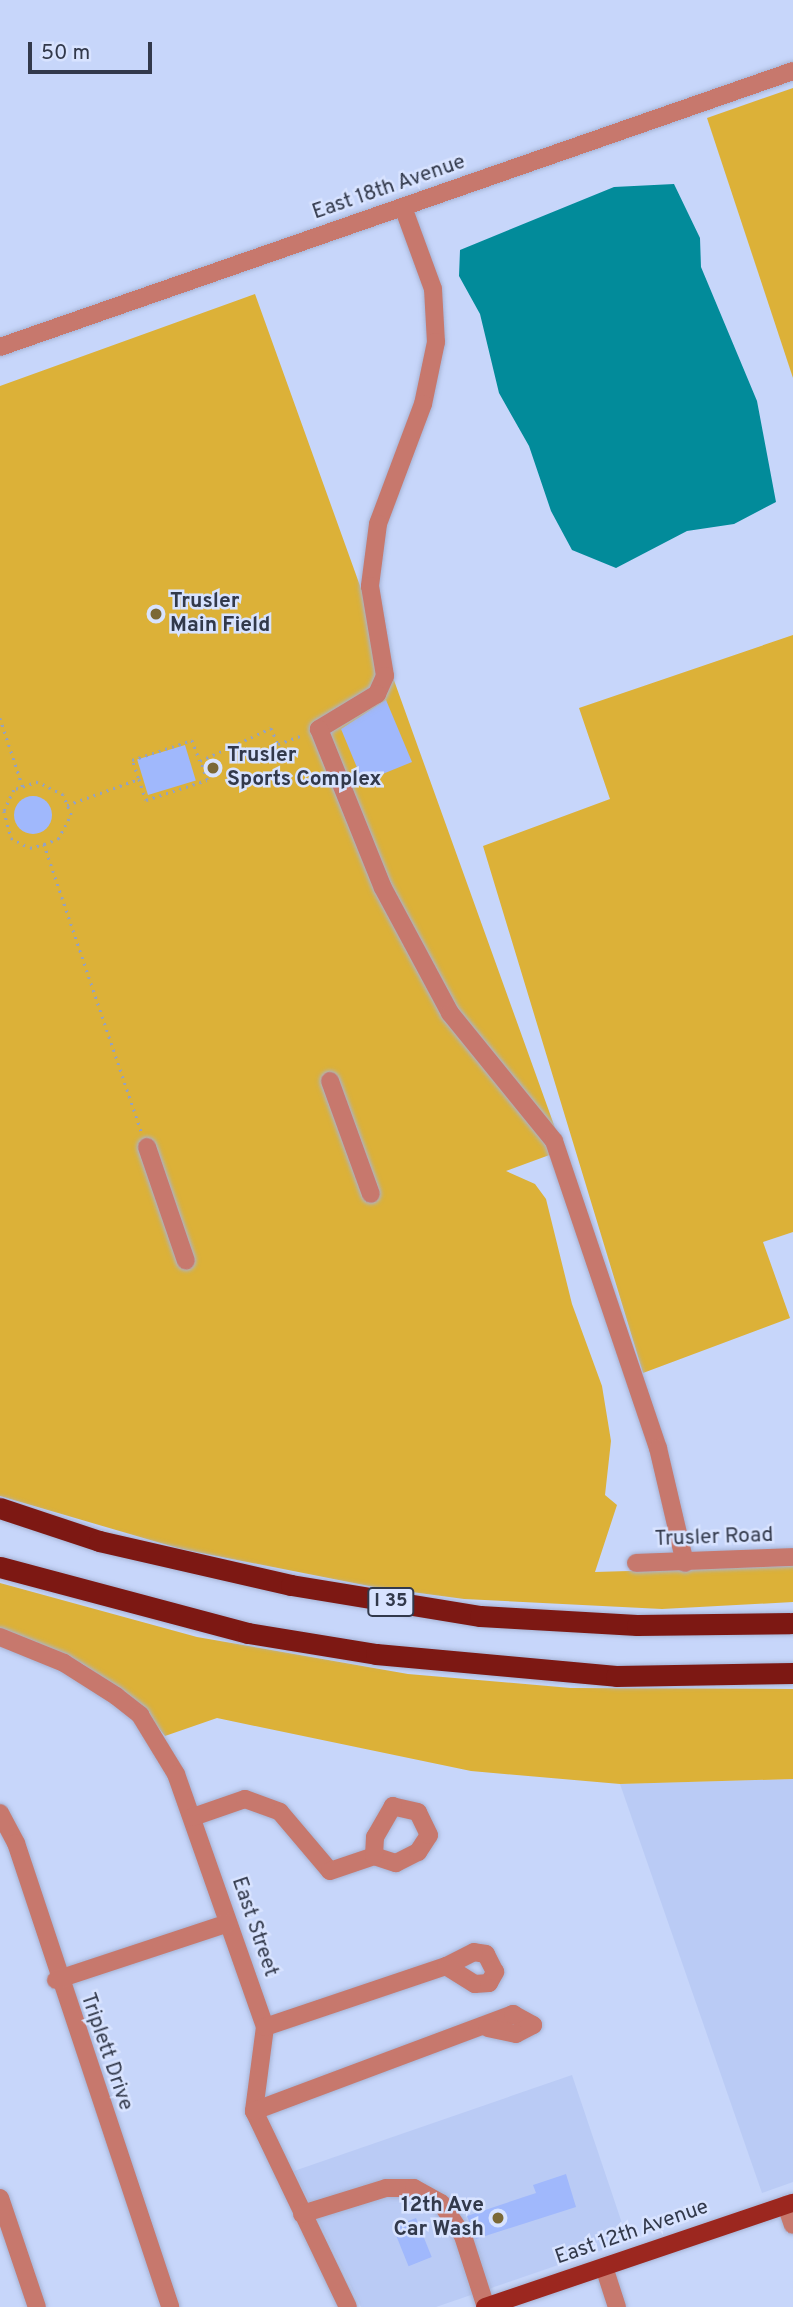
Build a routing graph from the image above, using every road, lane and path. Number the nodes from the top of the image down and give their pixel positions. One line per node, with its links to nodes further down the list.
1 (793, 71): 2 (street, East 18th Avenue)
2 (403, 208): 3 (street, East 18th Avenue); 5 (street)
3 (0, 347)
4 (0, 718): 8 (path)
5 (319, 729): 6 (path); 18 (street)
6 (200, 761): 7 (path); 7 (path)
7 (139, 779): 9 (path)
8 (23, 787): 9 (path); 10 (path)
9 (67, 805): 10 (path)
10 (44, 844): 12 (path)
11 (330, 1081): 13 (street)
12 (147, 1147): 14 (street)
13 (371, 1194)
14 (186, 1261)
15 (0, 1508): 20 (highway, I 35)
16 (793, 1557): 18 (street, Trusler Road)
17 (636, 1563): 18 (street, Trusler Road)
18 (685, 1563)
19 (0, 1567): 22 (highway)
20 (793, 1623)
21 (0, 1637): 24 (street, East Street)
22 (793, 1673)
23 (0, 1813): 28 (street, Triplett Drive)
24 (193, 1817): 25 (street); 26 (street, East Street)
25 (374, 1856)
26 (228, 1923): 28 (street); 29 (street, East Street)
27 (446, 1966): 29 (street)
28 (57, 1980): 38 (street, Triplett Drive)
29 (265, 2027): 31 (street, East Street)
30 (488, 2028): 31 (street)
31 (254, 2112): 34 (street)
32 (0, 2198): 37 (street)
33 (790, 2204): 35 (street); 36 (main road, East 12th Avenue)
34 (302, 2214): 39 (street); 40 (street)
35 (793, 2225)
36 (604, 2267): 40 (main road, East 12th Avenue); 41 (street)
37 (37, 2307)
38 (170, 2307)
39 (348, 2307)
40 (485, 2307)
41 (617, 2307)

